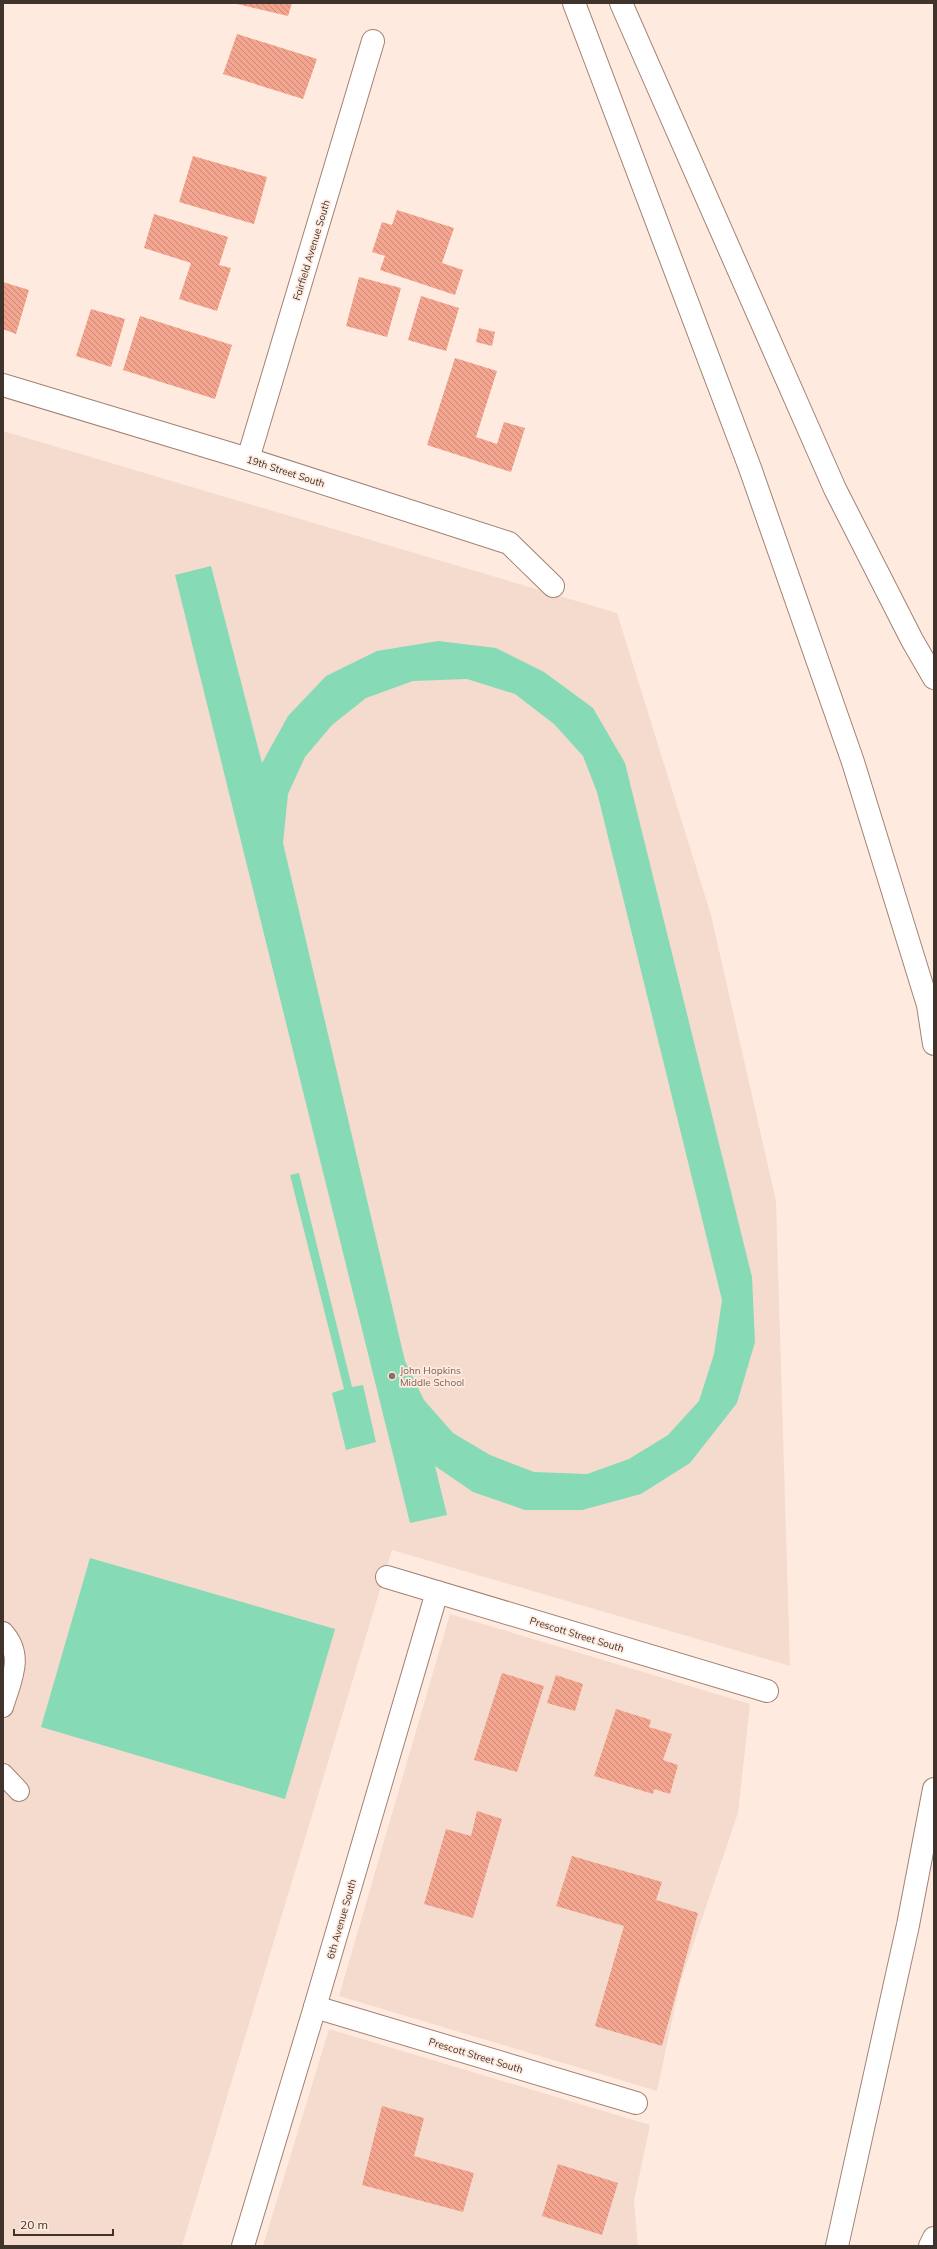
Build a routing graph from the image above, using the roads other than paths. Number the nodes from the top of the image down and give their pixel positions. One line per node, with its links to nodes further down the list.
1 (574, 3): 8 (main road)
2 (621, 3): 7 (main road)
3 (373, 41): 5 (main road, Fairfield Avenue South)
4 (3, 385): 5 (main road, 19th Street South)
5 (248, 459): 6 (main road, 19th Street South)
6 (553, 586)
7 (934, 678)
8 (934, 1044)
9 (387, 1577): 10 (main road, Prescott Street South)
10 (436, 1592): 12 (main road, Prescott Street South); 17 (main road, 6th Avenue South)
11 (3, 1632): 13 (lane)
12 (768, 1691)
13 (3, 1707)
14 (3, 1774): 16 (lane)
15 (934, 1789): 21 (main road)
16 (19, 1792)
17 (315, 2007): 18 (main road, Prescott Street South); 20 (main road, 6th Avenue South)
18 (636, 2103)
19 (934, 2238): 22 (main road)
20 (242, 2246)
21 (837, 2246)
22 (930, 2246)

